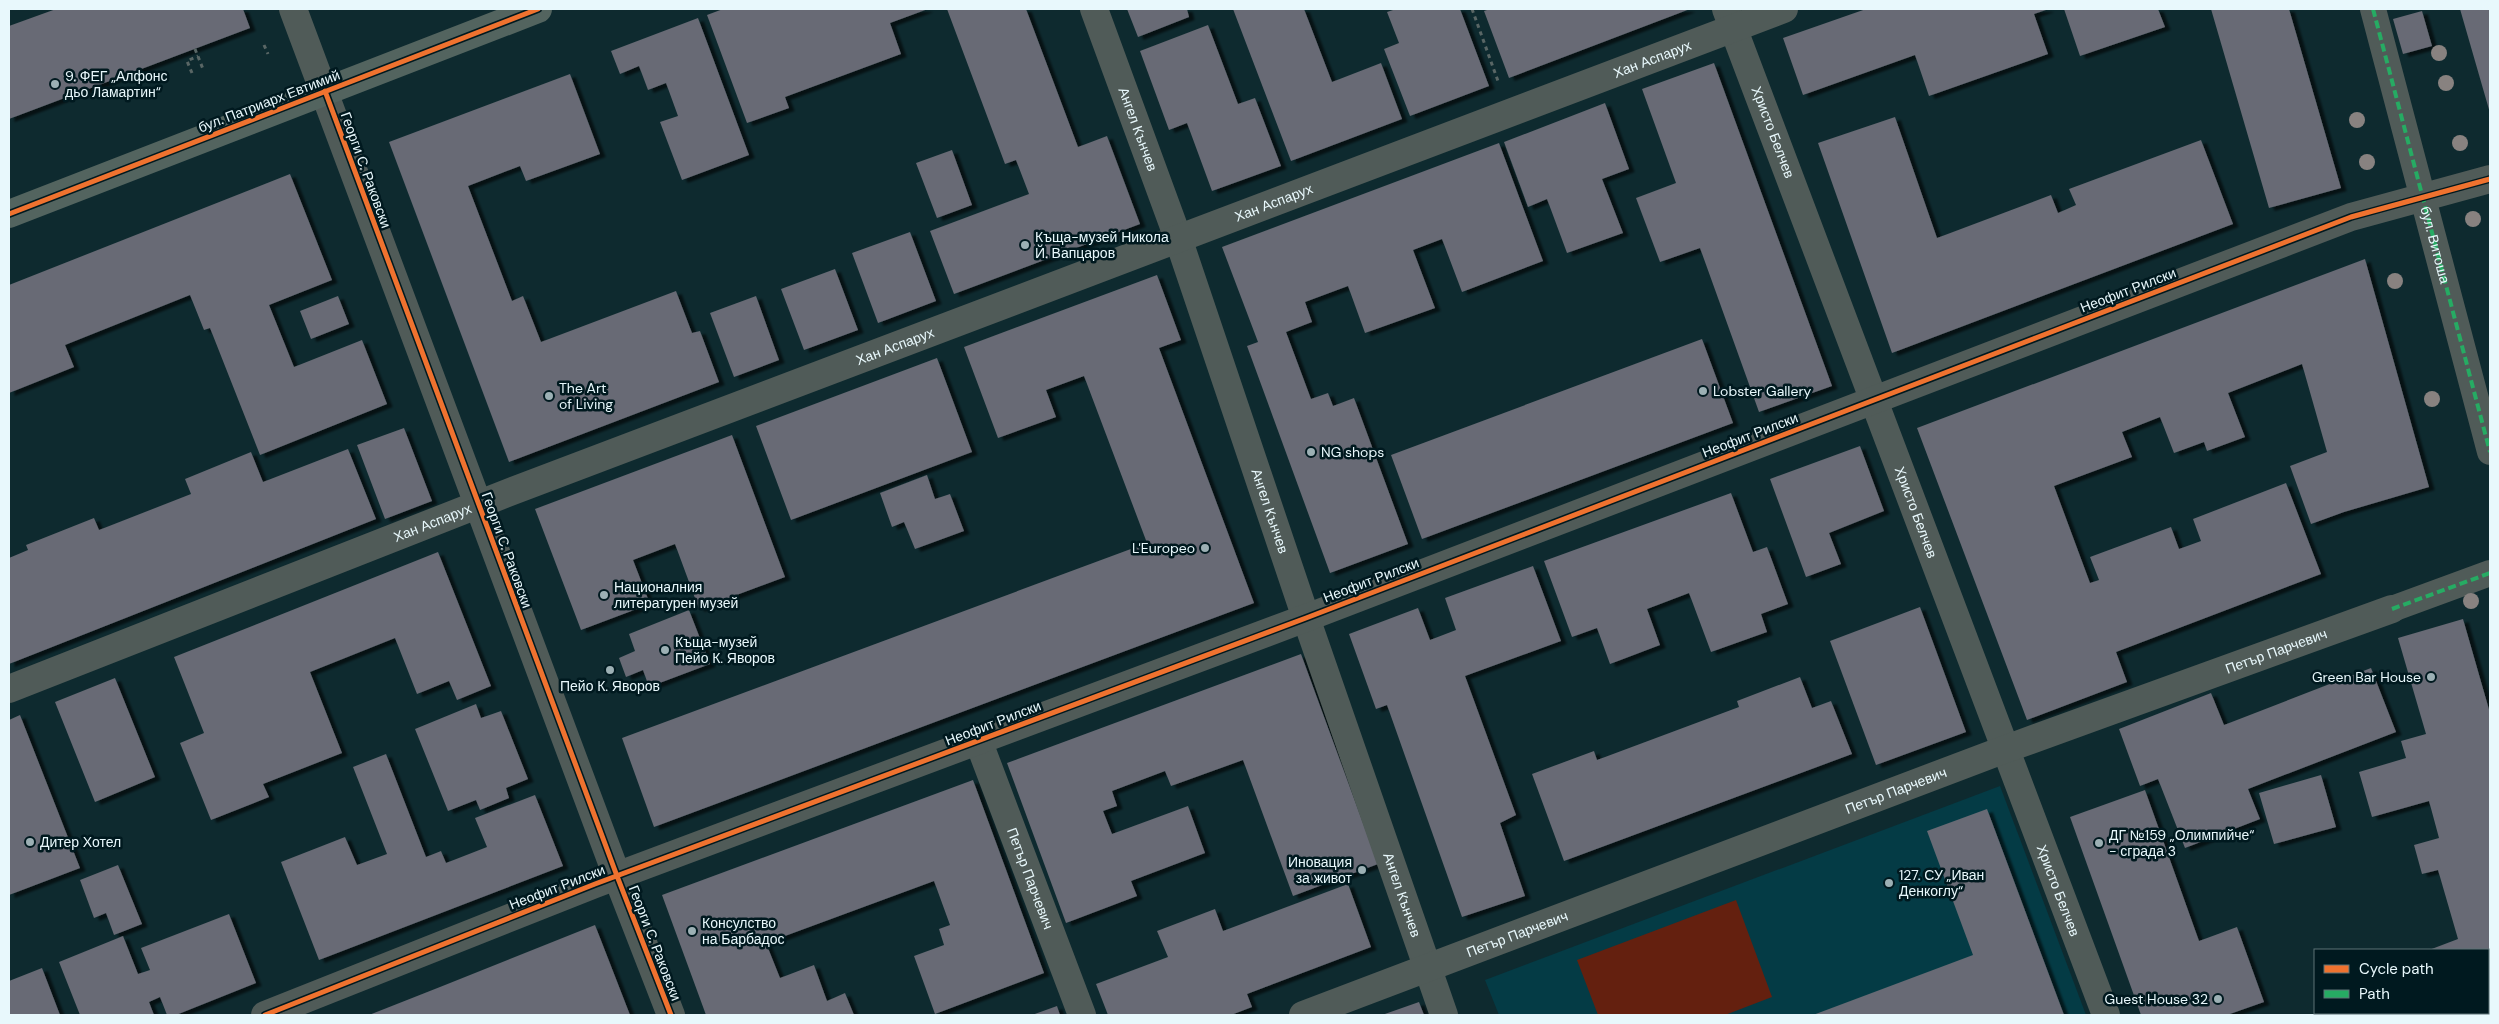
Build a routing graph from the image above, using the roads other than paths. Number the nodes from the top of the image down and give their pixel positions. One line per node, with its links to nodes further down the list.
1 (293, 9): 7 (street, Георги С. Раковски)
2 (538, 9): 7 (main road, бул. Патриарх Евтимий)
3 (1094, 9): 11 (street, Ангел Кънчев)
4 (1784, 9): 6 (street, Хан Аспарух)
5 (2373, 9): 9 (street, бул. Витоша)
6 (1730, 18): 11 (street, Хан Аспарух); 12 (street, Христо Белчев)
7 (325, 91): 10 (main road, бул. Патриарх Евтимий); 14 (street, Георги С. Раковски)
8 (2490, 179): 9 (street, Неофит Рилски)
9 (2422, 197): 12 (street, Неофит Рилски); 13 (street, бул. Витоша)
10 (9, 214)
11 (1178, 238): 14 (street, Хан Аспарух); 17 (street, Ангел Кънчев)
12 (1874, 399): 17 (street, Неофит Рилски); 20 (street, Христо Белчев)
13 (2490, 452)
14 (478, 504): 18 (street, Хан Аспарух); 21 (street, Георги С. Раковски)
15 (2490, 573): 16 (street, Петър Парчевич)
16 (2392, 609): 20 (street, Петър Парчевич)
17 (1306, 618): 19 (street, Неофит Рилски); 22 (street, Ангел Кънчев)
18 (9, 689)
19 (978, 740): 21 (street, Неофит Рилски); 26 (street, Петър Парчевич)
20 (2003, 750): 22 (street, Петър Парчевич); 29 (street, Христо Белчев)
21 (617, 876): 23 (street, Неофит Рилски); 25 (street, Георги С. Раковски)
22 (1428, 968): 27 (street, Петър Парчевич); 28 (street, Ангел Кънчев)
23 (307, 1007): 24 (street, Неофит Рилски)
24 (265, 1015)
25 (671, 1015)
26 (1082, 1015)
27 (1303, 1015)
28 (1444, 1015)
29 (2106, 1015)

